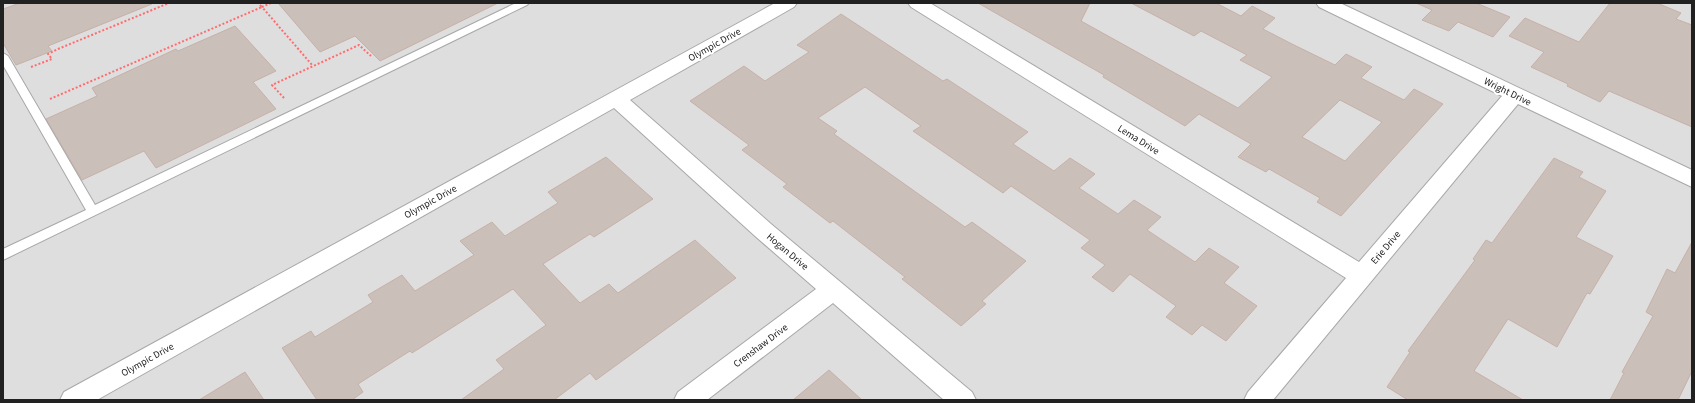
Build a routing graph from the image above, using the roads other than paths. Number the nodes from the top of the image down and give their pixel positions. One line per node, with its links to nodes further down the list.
1 (524, 3): 9 (lane)
2 (788, 3): 7 (street, Olympic Drive)
3 (917, 3): 11 (street, Lema Drive)
4 (1325, 3): 6 (street, Wright Drive)
5 (3, 56): 9 (lane)
6 (1515, 94): 8 (street, Wright Drive); 11 (street, Erie Drive)
7 (616, 98): 12 (street, Hogan Drive); 13 (street, Olympic Drive)
8 (1692, 179)
9 (92, 210): 10 (lane)
10 (3, 255)
11 (1361, 275): 16 (street, Erie Drive)
12 (833, 290): 14 (street, Crenshaw Drive); 15 (street, Hogan Drive)
13 (73, 400)
14 (687, 400)
15 (963, 400)
16 (1257, 400)

